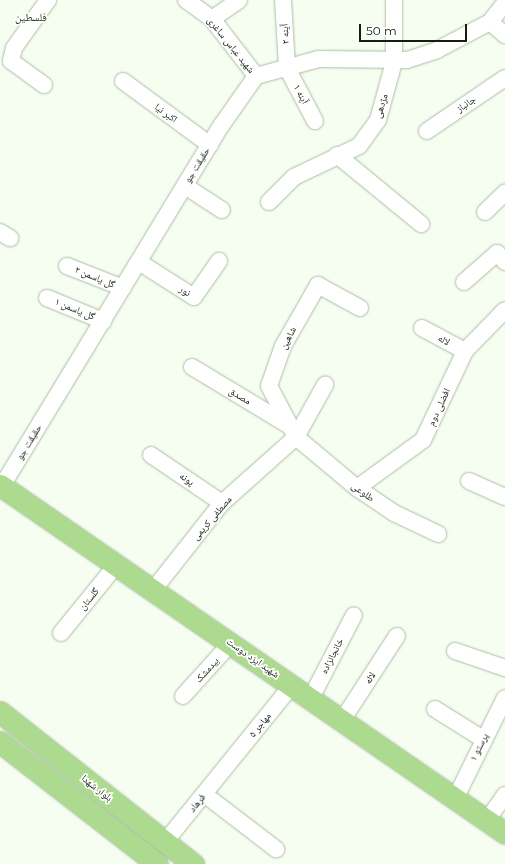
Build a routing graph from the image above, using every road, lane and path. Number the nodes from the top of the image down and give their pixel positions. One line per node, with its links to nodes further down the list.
1 (48, 0): 15 (street)
2 (186, 0): 7 (street, شهید عباس ساغری)
3 (239, 0): 7 (street)
4 (283, 0): 11 (street, آینه ۲)
5 (394, 0): 10 (street, مژدهی)
6 (505, 3): 8 (street)
7 (212, 19): 12 (street, شهید عباس ساغری)
8 (490, 22): 9 (street); 10 (street)
9 (505, 35)
10 (394, 62): 11 (street); 19 (street, مژدهی)
11 (287, 68): 12 (street); 16 (street, آینه ۱)
12 (256, 76): 18 (street, حقیقت جو)
13 (505, 78): 17 (street, جانباز)
14 (123, 81): 18 (street, اکبر نیا)
15 (44, 85)
16 (315, 121)
17 (427, 131)
18 (210, 145): 20 (street, حقیقت جو)
19 (337, 155): 22 (street, مژدهی); 25 (street)
20 (185, 186): 23 (street); 27 (street, حقیقت جو)
21 (505, 193): 24 (street)
22 (269, 202)
23 (222, 210)
24 (485, 212)
25 (421, 224)
26 (219, 261): 27 (street, نور)
27 (139, 262): 31 (street, حقیقت جو)
28 (505, 262): 30 (street)
29 (67, 266): 31 (street, گل یاسمن ۲)
30 (464, 282)
31 (123, 288): 35 (street, حقیقت جو)
32 (47, 298): 35 (street, گل یاسمن ۱)
33 (360, 308): 40 (street, شاهین)
34 (502, 319): 37 (street, افضلی دوم)
35 (103, 321): 43 (street, حقیقت جو)
36 (422, 328): 37 (street, لاله)
37 (465, 351): 44 (street, افضلی دوم)
38 (192, 368): 40 (street, مصدق)
39 (325, 385): 40 (street, مصطفی کریمی)
40 (292, 431): 44 (street, طلوعی); 46 (street, مصطفی کریمی)
41 (151, 455): 46 (street, پونه)
42 (469, 481): 45 (street)
43 (1, 485): 48 (main road, شهید ایزد دوست)
44 (357, 488): 47 (street, طلوعی)
45 (505, 496)
46 (222, 503): 49 (street, مصطفی کریمی)
47 (438, 534)
48 (117, 564): 49 (main road, شهید ایزد دوست); 51 (street, گلستان)
49 (154, 589): 53 (main road, شهید ایزد دوست)
50 (354, 615): 58 (street, خانجانزاده)
51 (61, 633)
52 (397, 636): 62 (street, لاله)
53 (231, 643): 56 (main road, شهید ایزد دوست); 57 (street, بیدمشک)
54 (455, 650): 55 (street)
55 (505, 668)
56 (292, 686): 58 (main road, شهید ایزد دوست); 65 (street, مهاجر ۵)
57 (183, 696)
58 (311, 698): 62 (main road, شهید ایزد دوست)
59 (505, 698): 63 (street, پرستو ۱)
60 (435, 709): 63 (street)
61 (0, 712): 71 (main road, بلوار شهدا)
62 (344, 719): 68 (main road, شهید ایزد دوست)
63 (482, 739): 68 (street, پرستو ۱)
64 (0, 742): 73 (main road)
65 (228, 764): 66 (street, فرهاد)
66 (204, 794): 71 (street, فرهاد); 72 (street)
67 (505, 795): 69 (street)
68 (456, 797): 69 (main road, شهید ایزد دوست)
69 (488, 819): 70 (main road, شهید ایزد دوست)
70 (505, 833)
71 (165, 842): 74 (main road, بلوار شهدا)
72 (276, 849)
73 (157, 864)
74 (193, 864)

